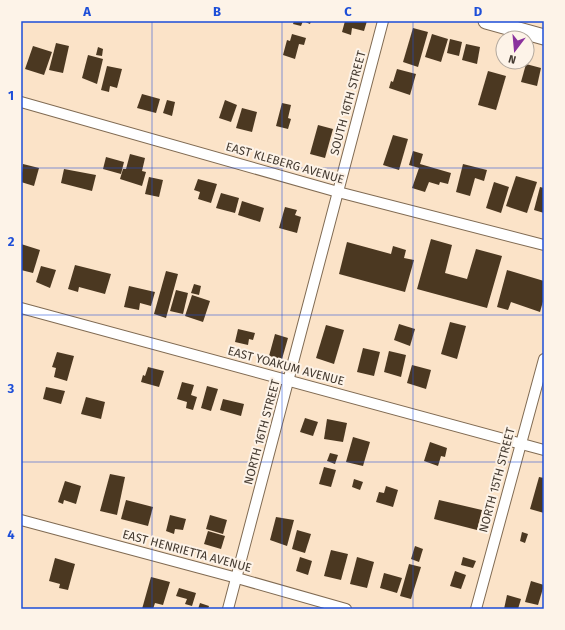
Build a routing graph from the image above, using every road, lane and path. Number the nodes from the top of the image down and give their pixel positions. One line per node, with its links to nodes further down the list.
1 (383, 21): 5 (street, SOUTH 16TH STREET)
2 (486, 21): 3 (main road)
3 (544, 37)
4 (21, 102): 5 (street, EAST KLEBERG AVENUE)
5 (338, 192): 6 (street, EAST KLEBERG AVENUE); 9 (street, NORTH 16TH STREET)
6 (544, 244)
7 (21, 308): 9 (street, EAST YOAKUM AVENUE)
8 (544, 359): 10 (street, NORTH 15TH STREET)
9 (289, 380): 10 (street, EAST YOAKUM AVENUE); 13 (street, NORTH 16TH STREET)
10 (520, 443): 11 (street, EAST YOAKUM AVENUE); 16 (street, NORTH 15TH STREET)
11 (544, 450)
12 (21, 520): 13 (street, EAST HENRIETTA AVENUE)
13 (237, 578): 14 (street, NORTH 16TH STREET); 15 (street, EAST HENRIETTA AVENUE)
14 (228, 609)
15 (346, 609)
16 (476, 609)

